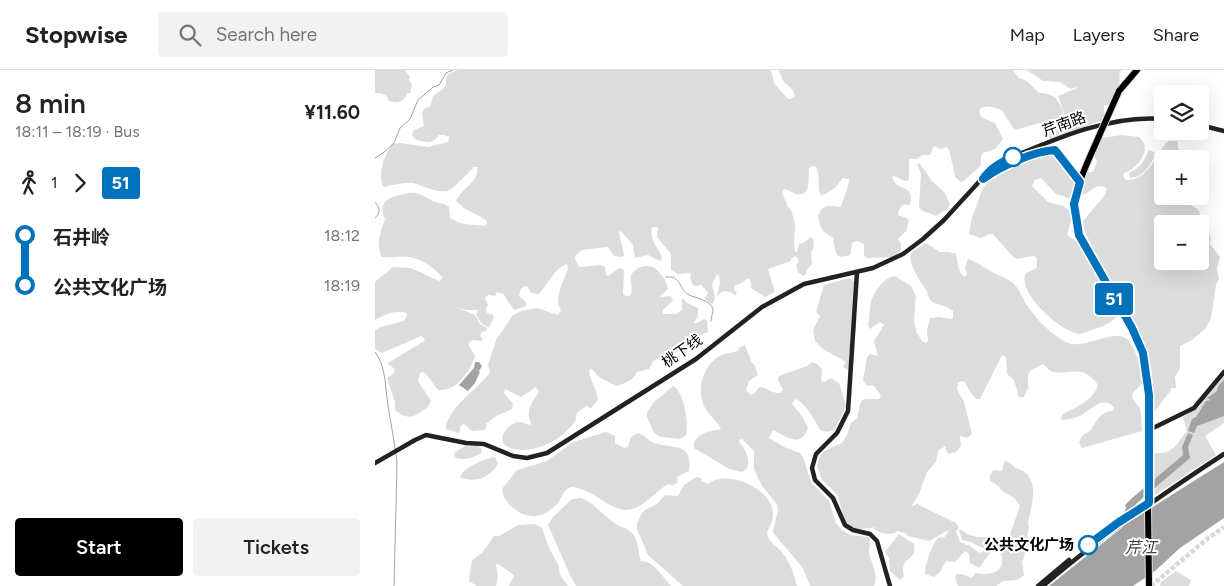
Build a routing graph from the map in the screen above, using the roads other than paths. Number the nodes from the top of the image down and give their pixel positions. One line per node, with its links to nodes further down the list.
1 (1137, 70): 6 (highway, bridge)
2 (1154, 119): 5 (main road, 芹南路)
3 (1209, 127): 4 (main road)
4 (1222, 131)
5 (983, 179): 6 (main road); 7 (main road, 桃下线)
6 (1080, 182): 9 (highway)
7 (857, 272): 11 (main road, 桃下线); 15 (main road)
8 (1224, 372): 9 (main road)
9 (1149, 430): 12 (highway)
10 (1224, 454): 12 (main road)
11 (375, 463)
12 (1149, 507): 13 (main road); 14 (highway)
13 (1119, 523): 16 (main road); 17 (main road)
14 (1151, 585)
15 (890, 586)
16 (1038, 586)
17 (1043, 586)

